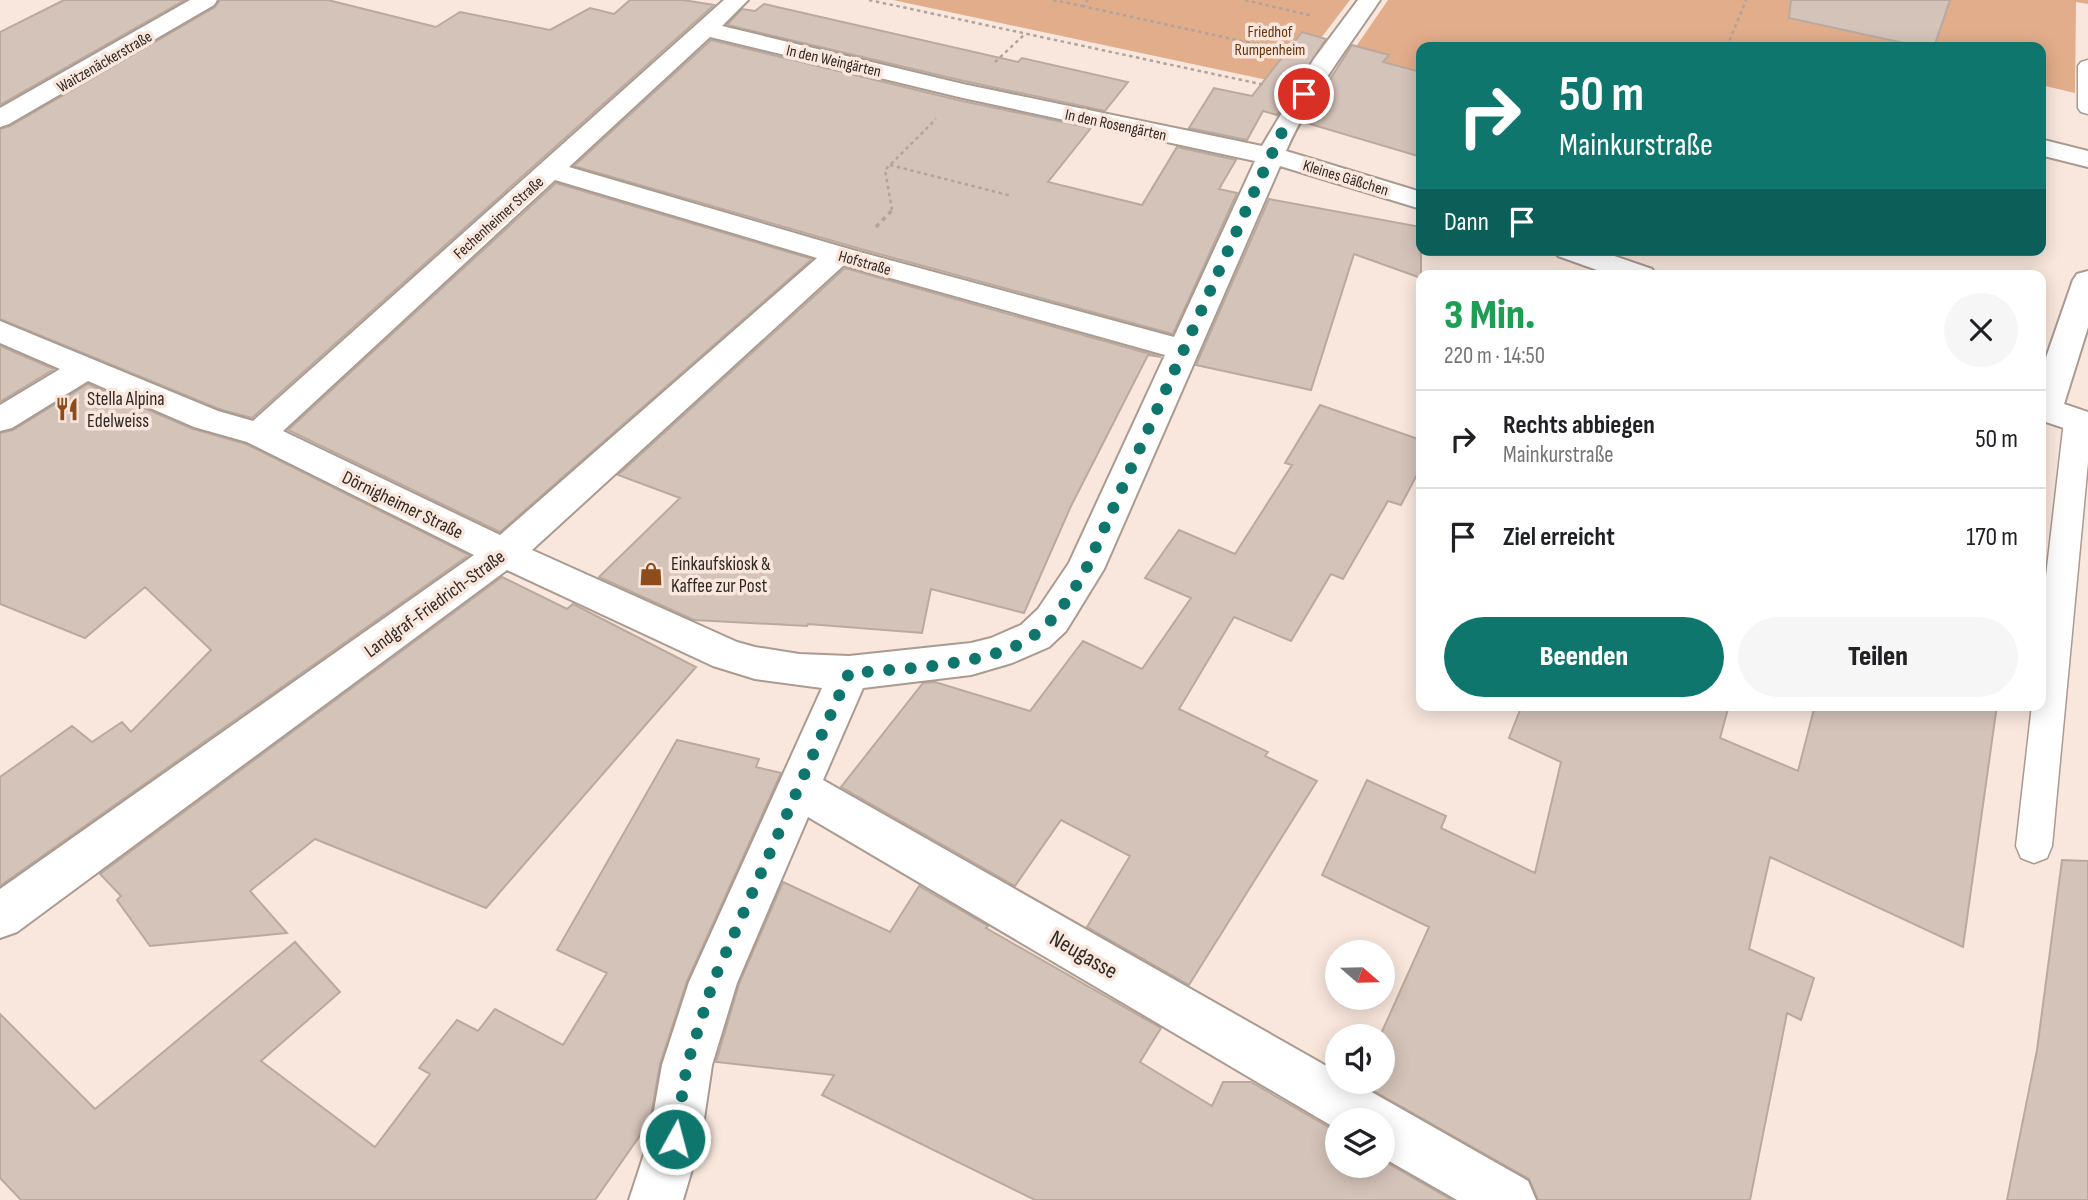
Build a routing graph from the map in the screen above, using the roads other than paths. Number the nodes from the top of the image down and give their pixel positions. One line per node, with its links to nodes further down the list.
1 (206, 0): 8 (street, Waitzenäckerstraße)
2 (737, 0): 4 (street, Fechenheimer Straße)
3 (1360, 12): 10 (street, Dörnigheimer Straße)
4 (705, 29): 6 (street, In den Weingärten); 12 (street, Fechenheimer Straße)
5 (2088, 66): 7 (lane)
6 (963, 91): 10 (street, In den Rosengärten)
7 (2088, 108)
8 (0, 119)
9 (2046, 148): 11 (street)
10 (1270, 158): 13 (street, Kleines Gäßchen); 19 (street, Dörnigheimer Straße)
11 (2088, 159)
12 (550, 170): 14 (street, Hofstraße); 25 (street, Fechenheimer Straße)
13 (1416, 199)
14 (842, 256): 19 (street, Hofstraße); 26 (street, Landgraf-Friedrich-Straße)
15 (1583, 256): 16 (street)
16 (1619, 270)
17 (2088, 280): 21 (street)
18 (0, 331): 20 (street, Dörnigheimer Straße)
19 (1182, 349): 27 (street, Dörnigheimer Straße)
20 (87, 367): 23 (street); 25 (street, Dörnigheimer Straße)
21 (2046, 400)
22 (2046, 410): 24 (street)
23 (0, 420)
24 (2083, 422): 29 (lane)
25 (259, 434): 26 (street, Dörnigheimer Straße)
26 (504, 553): 27 (street, Dörnigheimer Straße); 30 (street, Landgraf-Friedrich-Straße)
27 (849, 673): 28 (street)
28 (798, 788): 31 (street, Neugasse); 33 (street)
29 (2034, 846)
30 (0, 916)
31 (1350, 1108)
32 (1395, 1134): 34 (street)
33 (656, 1200)
34 (1509, 1200)

